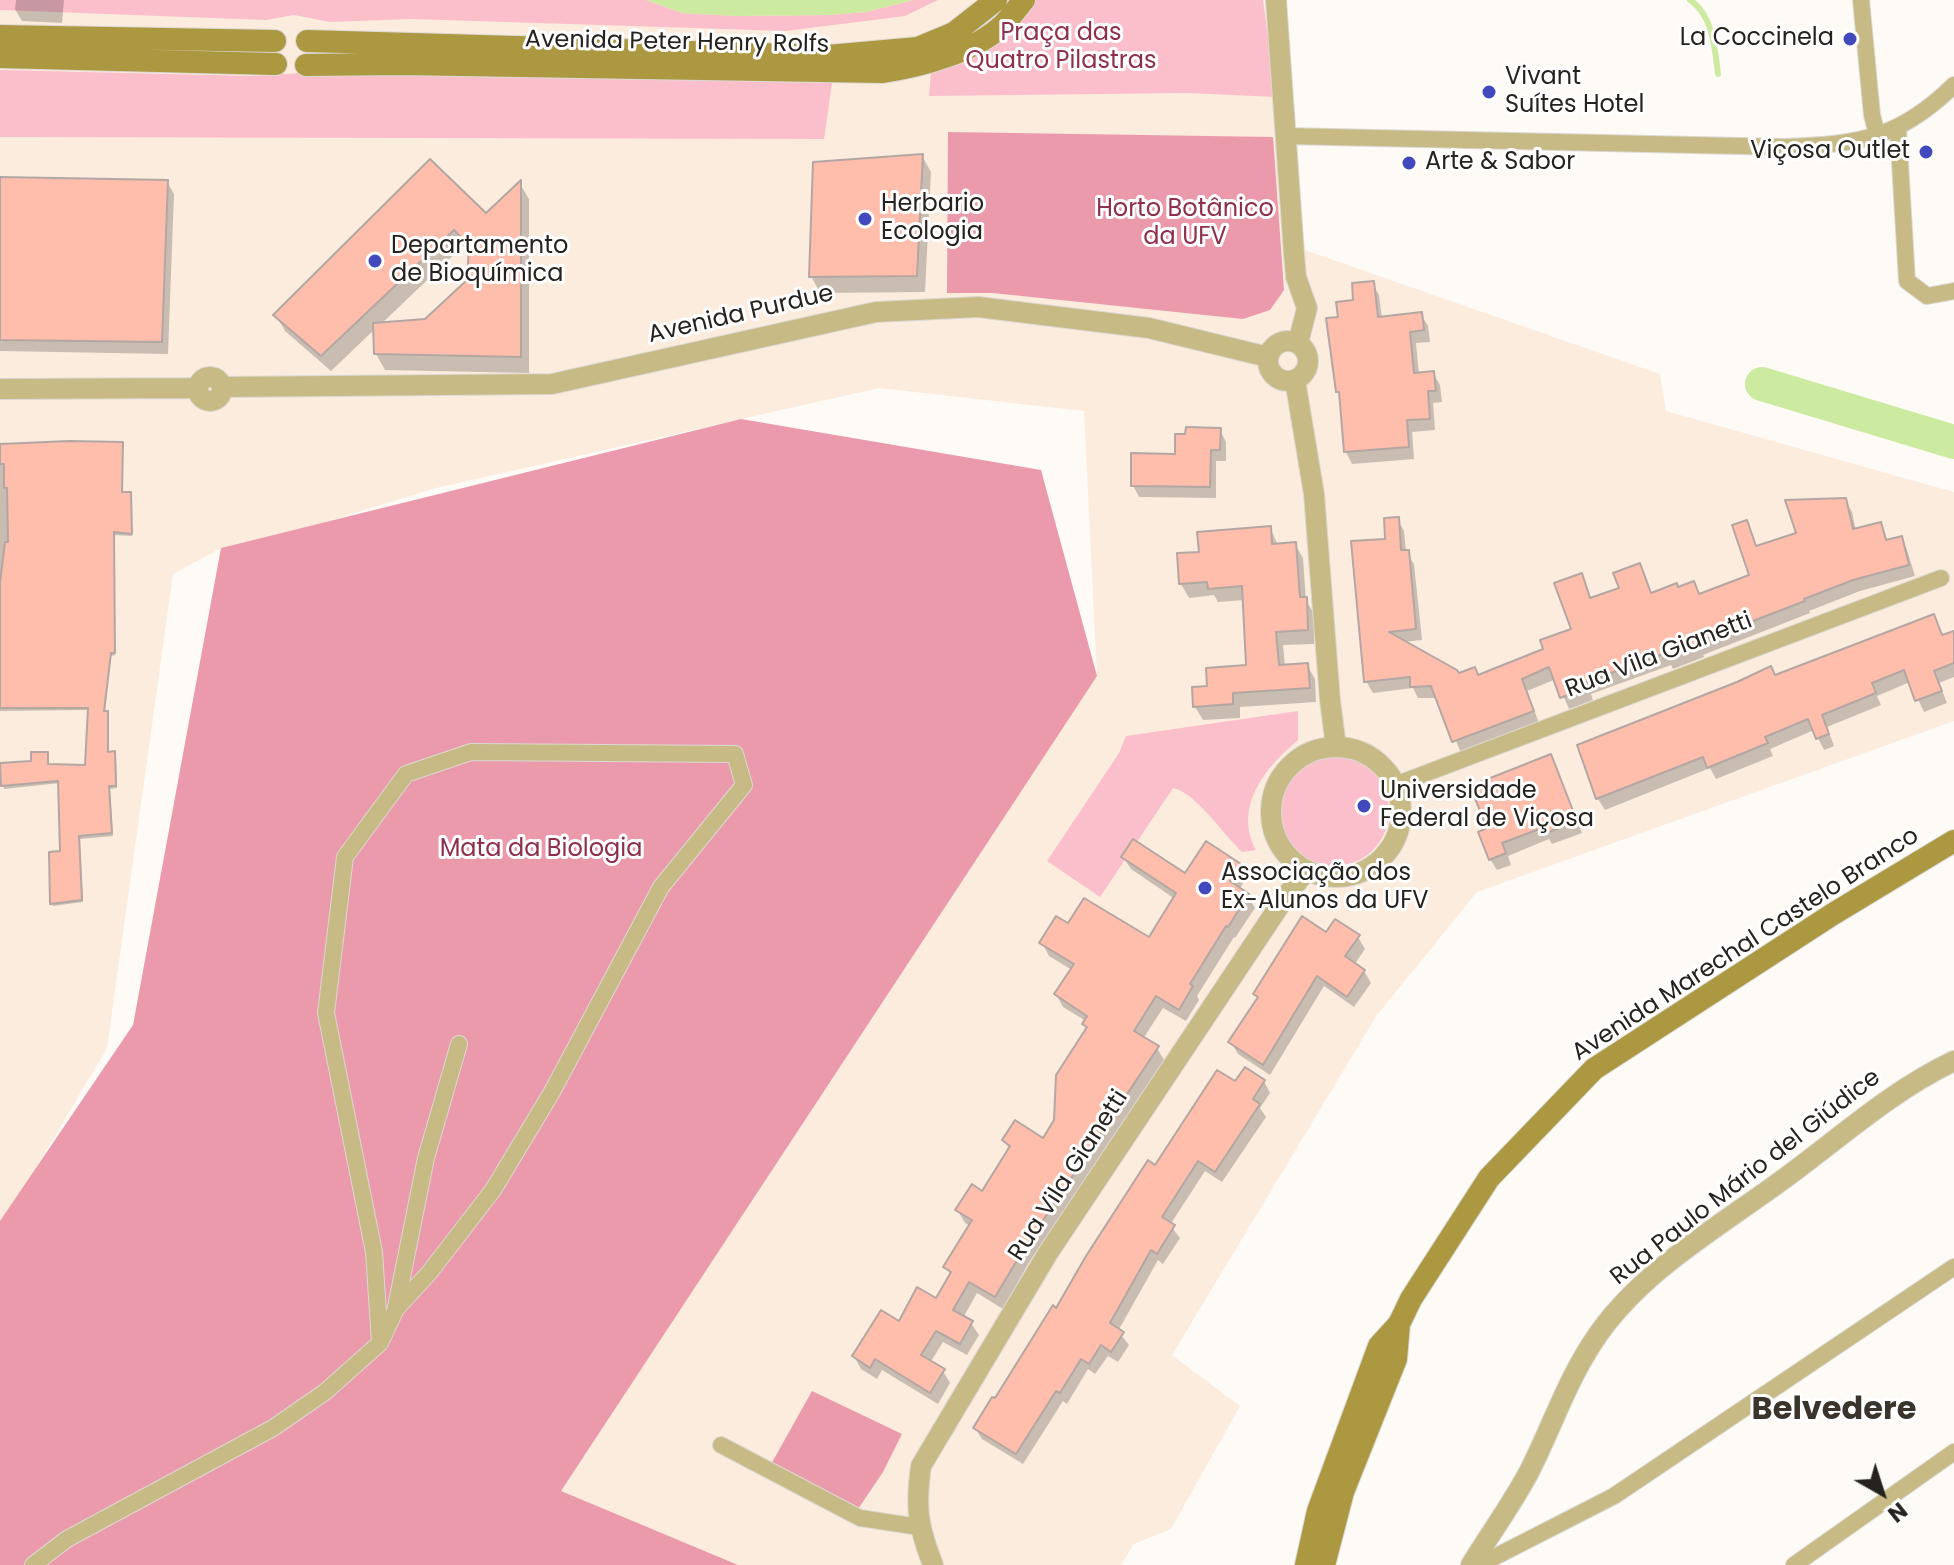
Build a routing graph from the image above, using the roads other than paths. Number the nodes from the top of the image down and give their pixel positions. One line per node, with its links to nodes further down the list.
1 (996, 0): 7 (main road, Avenida Peter Henry Rolfs)
2 (1024, 0): 10 (main road, Avenida Peter Henry Rolfs)
3 (1276, 0): 14 (street)
4 (1861, 0): 13 (street)
5 (0, 36): 6 (main road)
6 (275, 41): 7 (main road); 9 (main road)
7 (307, 41): 10 (main road)
8 (0, 57): 9 (main road)
9 (276, 64): 10 (main road)
10 (306, 65)
11 (1954, 85): 12 (street)
12 (1898, 129): 13 (street); 15 (street)
13 (1877, 135): 14 (street)
14 (1285, 136): 16 (street)
15 (1954, 291)
16 (1298, 343): 17 (street); 18 (street)
17 (1268, 357): 18 (street); 19 (street, Avenida Purdue)
18 (1295, 380): 21 (street)
19 (0, 389)
20 (1941, 578): 22 (street, Rua Vila Gianetti)
21 (1336, 747): 22 (street); 24 (street)
22 (1395, 785): 24 (street)
23 (1954, 841): 29 (main road, Avenida Marechal Castelo Branco)
24 (1307, 870): 33 (street, Rua Vila Gianetti)
25 (459, 1044): 28 (street)
26 (1954, 1061): 38 (street, Rua Paulo Mário del Giúdice)
27 (1954, 1267): 39 (street)
28 (396, 1309): 30 (street); 30 (street)
29 (1399, 1324): 36 (main road, Avenida Marechal Castelo Branco); 37 (main road, Avenida Marechal Castelo Branco)
30 (380, 1343): 34 (street)
31 (721, 1445): 33 (street)
32 (1954, 1452): 40 (street)
33 (919, 1527): 35 (street, Rua Vila Gianetti)
34 (33, 1565)
35 (933, 1565)
36 (1306, 1565)
37 (1324, 1565)
38 (1471, 1565)
39 (1479, 1565)
40 (1794, 1565)

